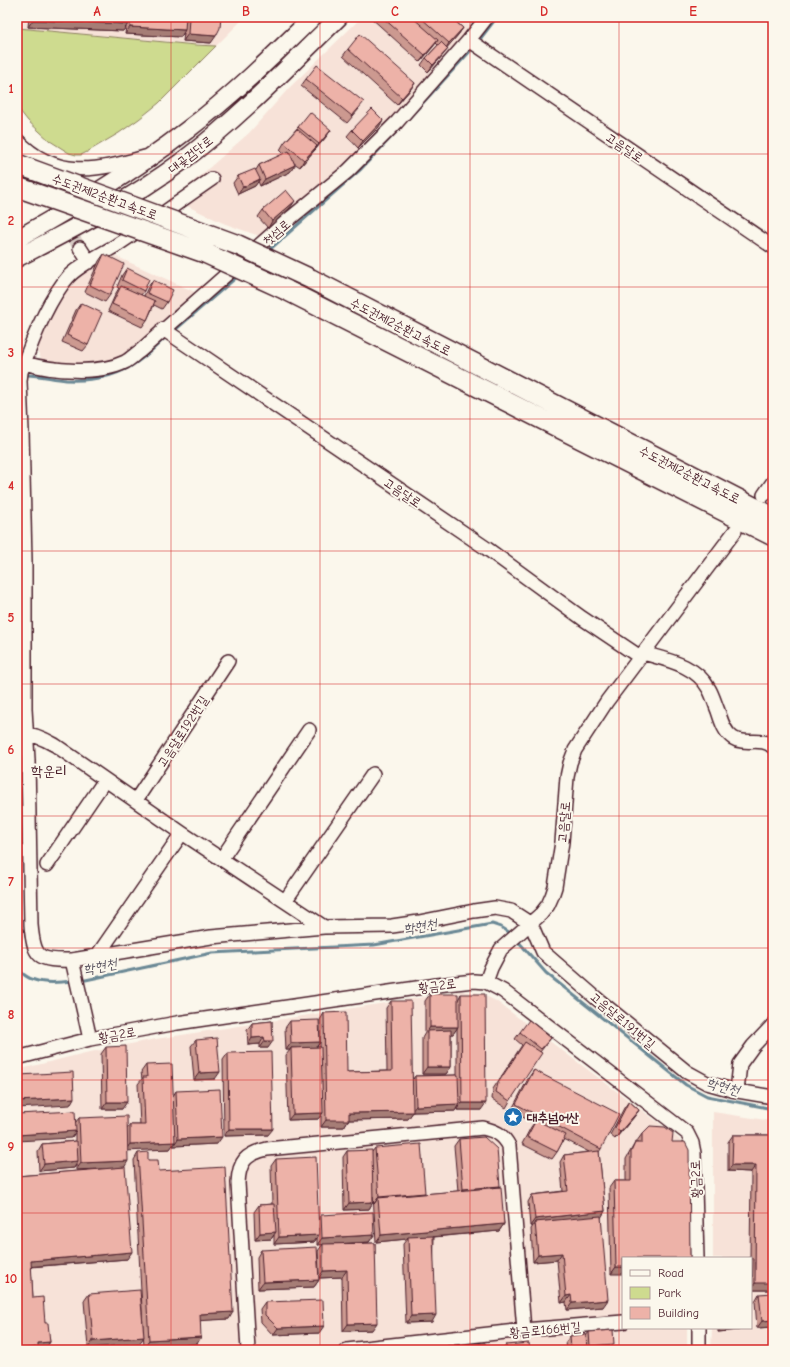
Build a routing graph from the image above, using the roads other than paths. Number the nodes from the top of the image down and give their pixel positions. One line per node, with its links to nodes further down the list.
1 (312, 17): 6 (main road, 대곶검단로)
2 (339, 17): 15 (main road, 대곶검단로)
3 (487, 17): 4 (street, 첫섬로)
4 (473, 43): 13 (street, 고음달로); 19 (street, 첫섬로)
5 (17, 140): 6 (street)
6 (156, 154): 12 (main road, 대곶검단로)
7 (17, 164): 24 (highway, 수도권제2순환고속도로, bridge)
8 (212, 179): 17 (street)
9 (17, 183): 11 (street)
10 (17, 187): 26 (highway, 수도권제2순환고속도로, bridge)
11 (47, 197)
12 (17, 239)
13 (773, 247)
14 (80, 248): 17 (street)
15 (33, 250): 16 (main road, 대곶검단로); 18 (main road)
16 (17, 258)
17 (89, 262): 20 (street)
18 (17, 265)
19 (163, 329): 20 (street, 첫섬로); 27 (street, 고음달로)
20 (24, 363): 21 (street)
21 (18, 379): 30 (street)
22 (773, 482): 23 (street)
23 (764, 495)
24 (773, 517)
25 (735, 531): 27 (street, 고음달로)
26 (773, 536)
27 (642, 655): 31 (street, 고음달로); 40 (street, 고음달로)
28 (228, 661): 34 (street, 고음달로192번길)
29 (309, 730): 36 (street)
30 (21, 732): 33 (street); 42 (street)
31 (773, 747)
32 (373, 774): 38 (street)
33 (105, 780): 34 (street); 37 (street)
34 (136, 800): 35 (street)
35 (182, 833): 36 (street); 41 (street)
36 (222, 858): 38 (street)
37 (47, 865)
38 (285, 901): 39 (street)
39 (324, 927): 40 (street); 41 (street)
40 (527, 927): 43 (street, 고음달로); 47 (street, 고음달로191번길)
41 (97, 956): 42 (street)
42 (73, 965): 45 (street)
43 (486, 982): 45 (street, 황금2로); 49 (street, 황금2로)
44 (773, 1025): 47 (street)
45 (90, 1039): 46 (street, 황금2로)
46 (17, 1058)
47 (737, 1091): 48 (street, 고음달로191번길)
48 (773, 1097)
49 (697, 1257)
50 (622, 1322): 52 (street, 황금로166번길)
51 (699, 1329): 55 (street)
52 (524, 1330): 53 (street); 54 (street, 황금로166번길)
53 (248, 1350)
54 (348, 1350)
55 (699, 1350)

